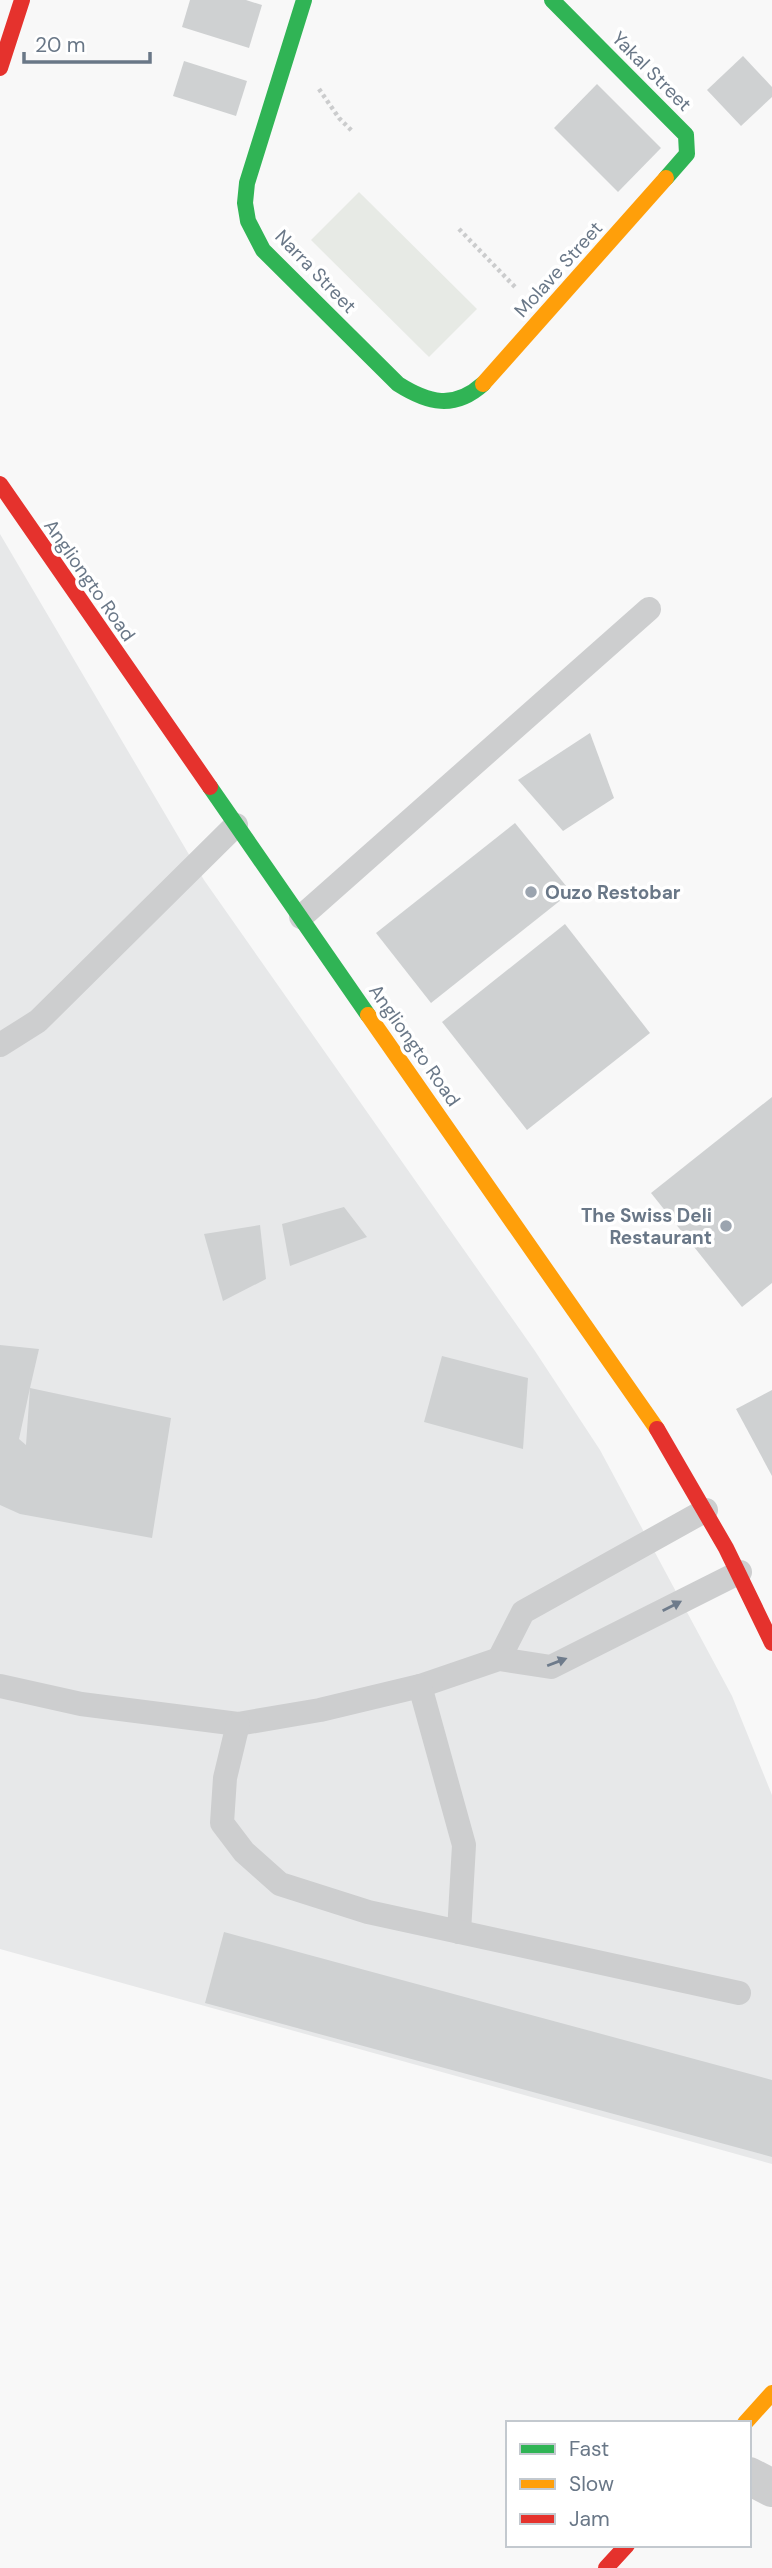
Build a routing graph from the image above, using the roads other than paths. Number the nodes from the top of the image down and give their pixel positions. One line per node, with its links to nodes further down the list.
1 (22, 0): 4 (main road)
2 (304, 0): 6 (main road, Narra Street)
3 (552, 0): 5 (main road, Yakal Street)
4 (0, 68)
5 (688, 144): 6 (main road, Molave Street)
6 (443, 404)
7 (0, 484): 9 (main road, Angliongto Road)
8 (649, 609): 10 (lane)
9 (236, 825): 10 (main road, Angliongto Road); 11 (lane)
10 (301, 917): 12 (main road, Angliongto Road)
11 (0, 1045)
12 (706, 1510): 13 (main road, Angliongto Road); 15 (lane)
13 (740, 1572): 14 (main road, Angliongto Road); 15 (lane, one-way to 13)
14 (772, 1643)
15 (499, 1659): 17 (lane)
16 (0, 1686): 18 (lane)
17 (420, 1686): 18 (lane); 19 (lane)
18 (238, 1724): 19 (lane)
19 (459, 1932): 20 (lane)
20 (739, 1993)
21 (772, 2393): 22 (main road)
22 (747, 2421)
23 (751, 2477): 24 (street)
24 (772, 2488)
25 (625, 2547): 26 (main road)
26 (606, 2568)

